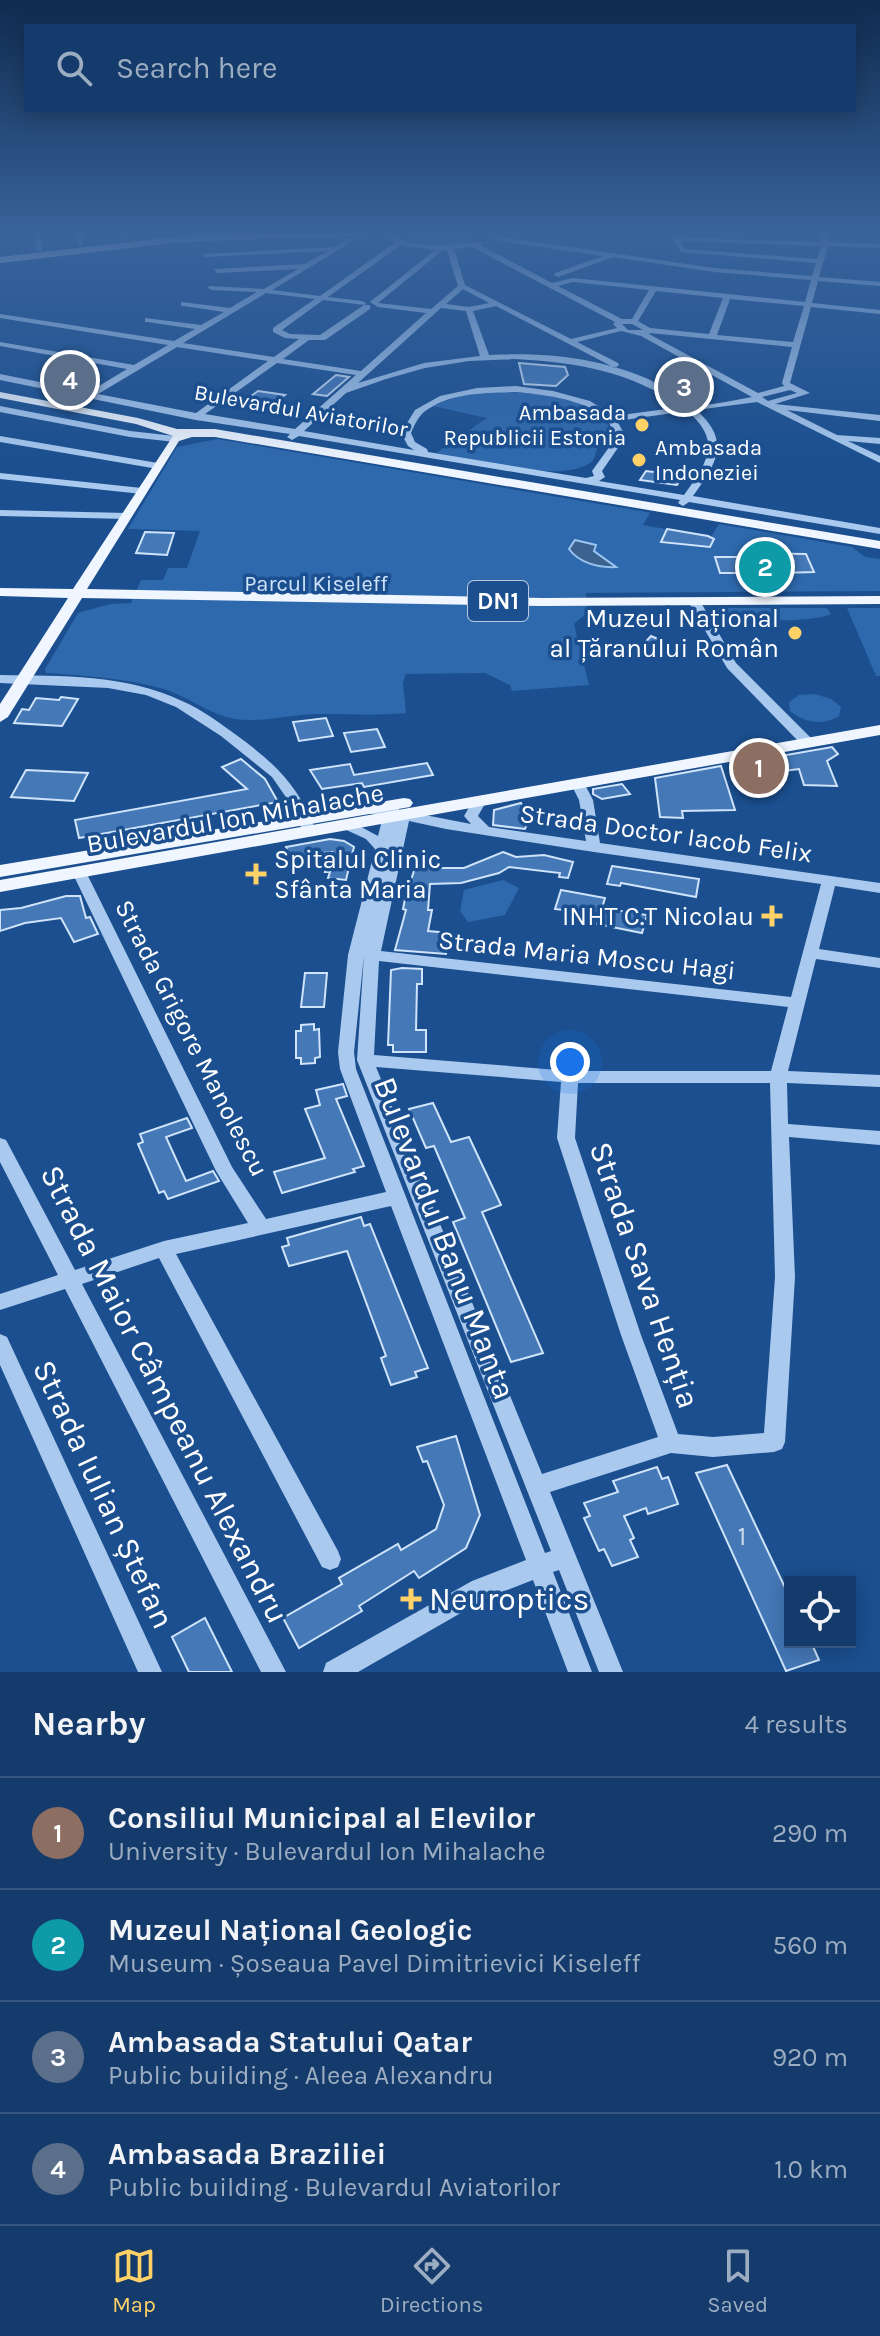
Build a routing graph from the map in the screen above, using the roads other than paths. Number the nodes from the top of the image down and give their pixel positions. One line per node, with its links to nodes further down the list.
1 (219, 309): 13 (street)
2 (236, 309): 13 (street)
3 (305, 309): 22 (street)
4 (363, 309): 23 (street)
5 (437, 309): 33 (street)
6 (469, 309): 28 (street)
7 (507, 309): 24 (street)
8 (592, 309): 18 (street)
9 (642, 309): 17 (street)
10 (723, 309): 21 (street)
11 (807, 309): 27 (street)
12 (857, 309): 14 (street)
13 (233, 311): 19 (street)
14 (880, 312)
15 (3, 318): 26 (street)
16 (148, 320): 19 (street)
17 (634, 322): 18 (street); 20 (street)
18 (620, 325): 20 (street); 24 (street)
19 (203, 328): 26 (street)
20 (646, 332): 21 (street); 41 (street)
21 (712, 336): 27 (street)
22 (295, 337): 23 (street); 30 (street)
23 (306, 338): 30 (street)
24 (569, 342): 29 (street)
25 (0, 344): 32 (street)
26 (175, 345): 30 (street); 32 (street)
27 (797, 345): 37 (street)
28 (485, 357): 31 (street); 34 (street)
29 (608, 362): 31 (street); 36 (street)
30 (267, 363): 33 (street); 46 (street)
31 (594, 366): 36 (street)
32 (136, 368): 40 (street)
33 (365, 372): 34 (street); 38 (street)
34 (385, 374): 38 (street)
35 (0, 377): 40 (street, Bulevardul Aviatorilor)
36 (656, 387): 42 (street)
37 (790, 387): 41 (street); 41 (street)
38 (345, 391): 50 (street)
39 (0, 392): 47 (main road)
40 (91, 394): 46 (street, Bulevardul Aviatorilor)
41 (763, 401): 42 (street); 44 (street); 52 (street)
42 (689, 409): 45 (street); 67 (street)
43 (2, 411): 51 (street)
44 (880, 418)
45 (610, 419): 53 (street); 64 (street)
46 (199, 420): 48 (main road); 49 (main road); 50 (street, Bulevardul Aviatorilor); 51 (main road)
47 (150, 421): 48 (main road); 51 (main road)
48 (183, 421): 51 (main road)
49 (215, 433): 51 (main road); 57 (main road, Bulevardul Aviatorilor)
50 (297, 433): 57 (street); 59 (street, Bulevardul Aviatorilor)
51 (178, 435): 62 (main road)
52 (831, 436): 55 (street); 58 (street)
53 (406, 437): 59 (street); 60 (street)
54 (0, 439): 62 (street)
55 (860, 439): 56 (street); 58 (street)
56 (880, 441)
57 (284, 444): 66 (main road, Bulevardul Aviatorilor)
58 (850, 445): 61 (street)
59 (381, 446): 60 (street, Bulevardul Aviatorilor)
60 (432, 455): 64 (street, Bulevardul Aviatorilor)
61 (880, 460)
62 (158, 466): 65 (main road)
63 (0, 476): 65 (street)
64 (586, 477): 66 (street); 67 (street, Bulevardul Aviatorilor)
65 (142, 491): 69 (main road)
66 (578, 494): 67 (main road, Bulevardul Aviatorilor)
67 (682, 504): 70 (street, Bulevardul Aviatorilor); 71 (main road, Bulevardul Aviatorilor)
68 (0, 513): 69 (street)
69 (127, 516): 72 (main road)
70 (880, 531)
71 (880, 545)
72 (89, 577): 74 (main road); 75 (main road)
73 (0, 592): 74 (main road, DN1)
74 (40, 593): 75 (main road, DN1); 79 (main road)
75 (78, 594): 76 (main road, DN1); 79 (main road)
76 (115, 594): 78 (main road, DN1); 79 (main road)
77 (880, 600): 78 (main road, DN1)
78 (694, 601): 85 (street)
79 (67, 611): 81 (main road)
80 (0, 679): 81 (street)
81 (23, 680): 82 (main road); 89 (street)
82 (0, 717)
83 (880, 719): 85 (main road, Bulevardul Ion Mihalache)
84 (880, 730): 85 (main road, Bulevardul Ion Mihalache)
85 (804, 738): 86 (main road, Bulevardul Ion Mihalache); 87 (main road, Bulevardul Ion Mihalache)
86 (578, 784): 87 (main road, Bulevardul Ion Mihalache); 93 (street)
87 (476, 796): 88 (main road, Bulevardul Ion Mihalache); 91 (street)
88 (397, 820): 89 (main road, Bulevardul Ion Mihalache); 90 (main road, Bulevardul Ion Mihalache); 91 (street, Strada Doctor Iacob Felix); 92 (street, Bulevardul Banu Manta); 100 (street, Bulevardul Banu Manta)
89 (307, 825): 90 (main road, Bulevardul Ion Mihalache); 94 (main road, Bulevardul Ion Mihalache); 95 (main road, Bulevardul Ion Mihalache)
90 (347, 825): 92 (street)
91 (484, 831): 93 (street, Strada Doctor Iacob Felix)
92 (381, 847): 110 (street, Bulevardul Banu Manta)
93 (594, 848): 96 (street, Strada Doctor Iacob Felix)
94 (0, 871)
95 (79, 872): 97 (main road, Bulevardul Ion Mihalache); 111 (street, Strada Grigore Manolescu)
96 (829, 881): 98 (street, Strada Doctor Iacob Felix); 99 (street)
97 (0, 886)
98 (880, 888)
99 (810, 953): 101 (street); 102 (street)
100 (372, 955): 102 (street, Strada Maria Moscu Hagi); 103 (street, Bulevardul Banu Manta)
101 (880, 963)
102 (797, 1003): 105 (street)
103 (365, 1060): 104 (street); 117 (street, Bulevardul Banu Manta)
104 (570, 1077): 105 (street); 116 (street, Strada Sava Henția)
105 (778, 1077): 106 (street); 107 (street)
106 (880, 1081)
107 (779, 1130): 108 (street); 116 (street)
108 (880, 1138)
109 (3, 1157): 113 (street, Strada Maior Câmpeanu Alexandru)
110 (397, 1197): 111 (street); 120 (street, Bulevardul Banu Manta)
111 (261, 1227): 112 (street)
112 (164, 1249): 113 (street); 119 (street)
113 (70, 1278): 114 (street); 122 (street, Strada Maior Câmpeanu Alexandru)
114 (0, 1302)
115 (0, 1343): 121 (street, Strada Iulian Ștefan)
116 (671, 1443): 117 (street)
117 (536, 1486): 118 (street, Bulevardul Banu Manta)
118 (563, 1557): 120 (street); 125 (street, Bulevardul Banu Manta)
119 (330, 1559)
120 (538, 1565): 123 (street); 124 (street, Bulevardul Banu Manta)
121 (150, 1672)
122 (274, 1672)
123 (335, 1672)
124 (580, 1672)
125 (611, 1672)

